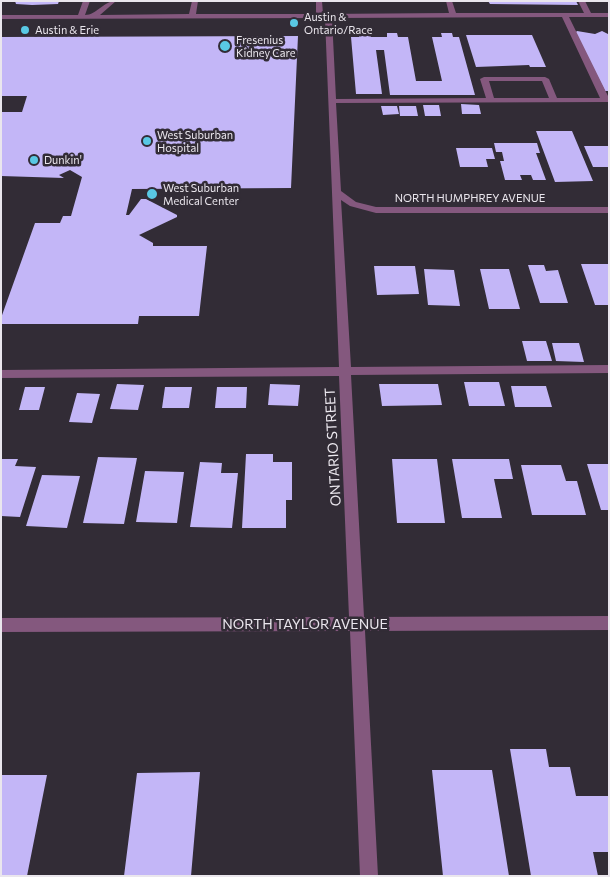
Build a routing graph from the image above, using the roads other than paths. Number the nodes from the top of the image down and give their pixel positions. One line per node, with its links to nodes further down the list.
1 (87, 1): 14 (street)
2 (114, 1): 15 (street)
3 (195, 1): 10 (street)
4 (319, 1): 11 (street, ONTARIO STREET)
5 (449, 1): 12 (street)
6 (581, 1): 8 (street)
7 (564, 15): 8 (street); 12 (street); 18 (street)
8 (589, 15): 9 (street)
9 (609, 15)
10 (192, 16): 11 (street); 15 (street)
11 (324, 16): 12 (street); 19 (street, ONTARIO STREET)
12 (453, 16)
13 (1, 17): 14 (street)
14 (80, 17): 15 (street)
15 (92, 17)
16 (491, 100): 17 (street); 17 (street); 19 (street)
17 (554, 100): 18 (street)
18 (607, 100)
19 (332, 101): 20 (street, ONTARIO STREET)
20 (337, 192): 21 (street, NORTH HUMPHREY AVENUE); 23 (street, ONTARIO STREET)
21 (609, 210)
22 (609, 369): 23 (street)
23 (345, 370): 24 (street); 26 (street, ONTARIO STREET)
24 (1, 374)
25 (609, 623): 26 (street, NORTH TAYLOR AVENUE)
26 (357, 624): 27 (street, NORTH TAYLOR AVENUE); 28 (street, ONTARIO STREET)
27 (1, 626)
28 (368, 876)

